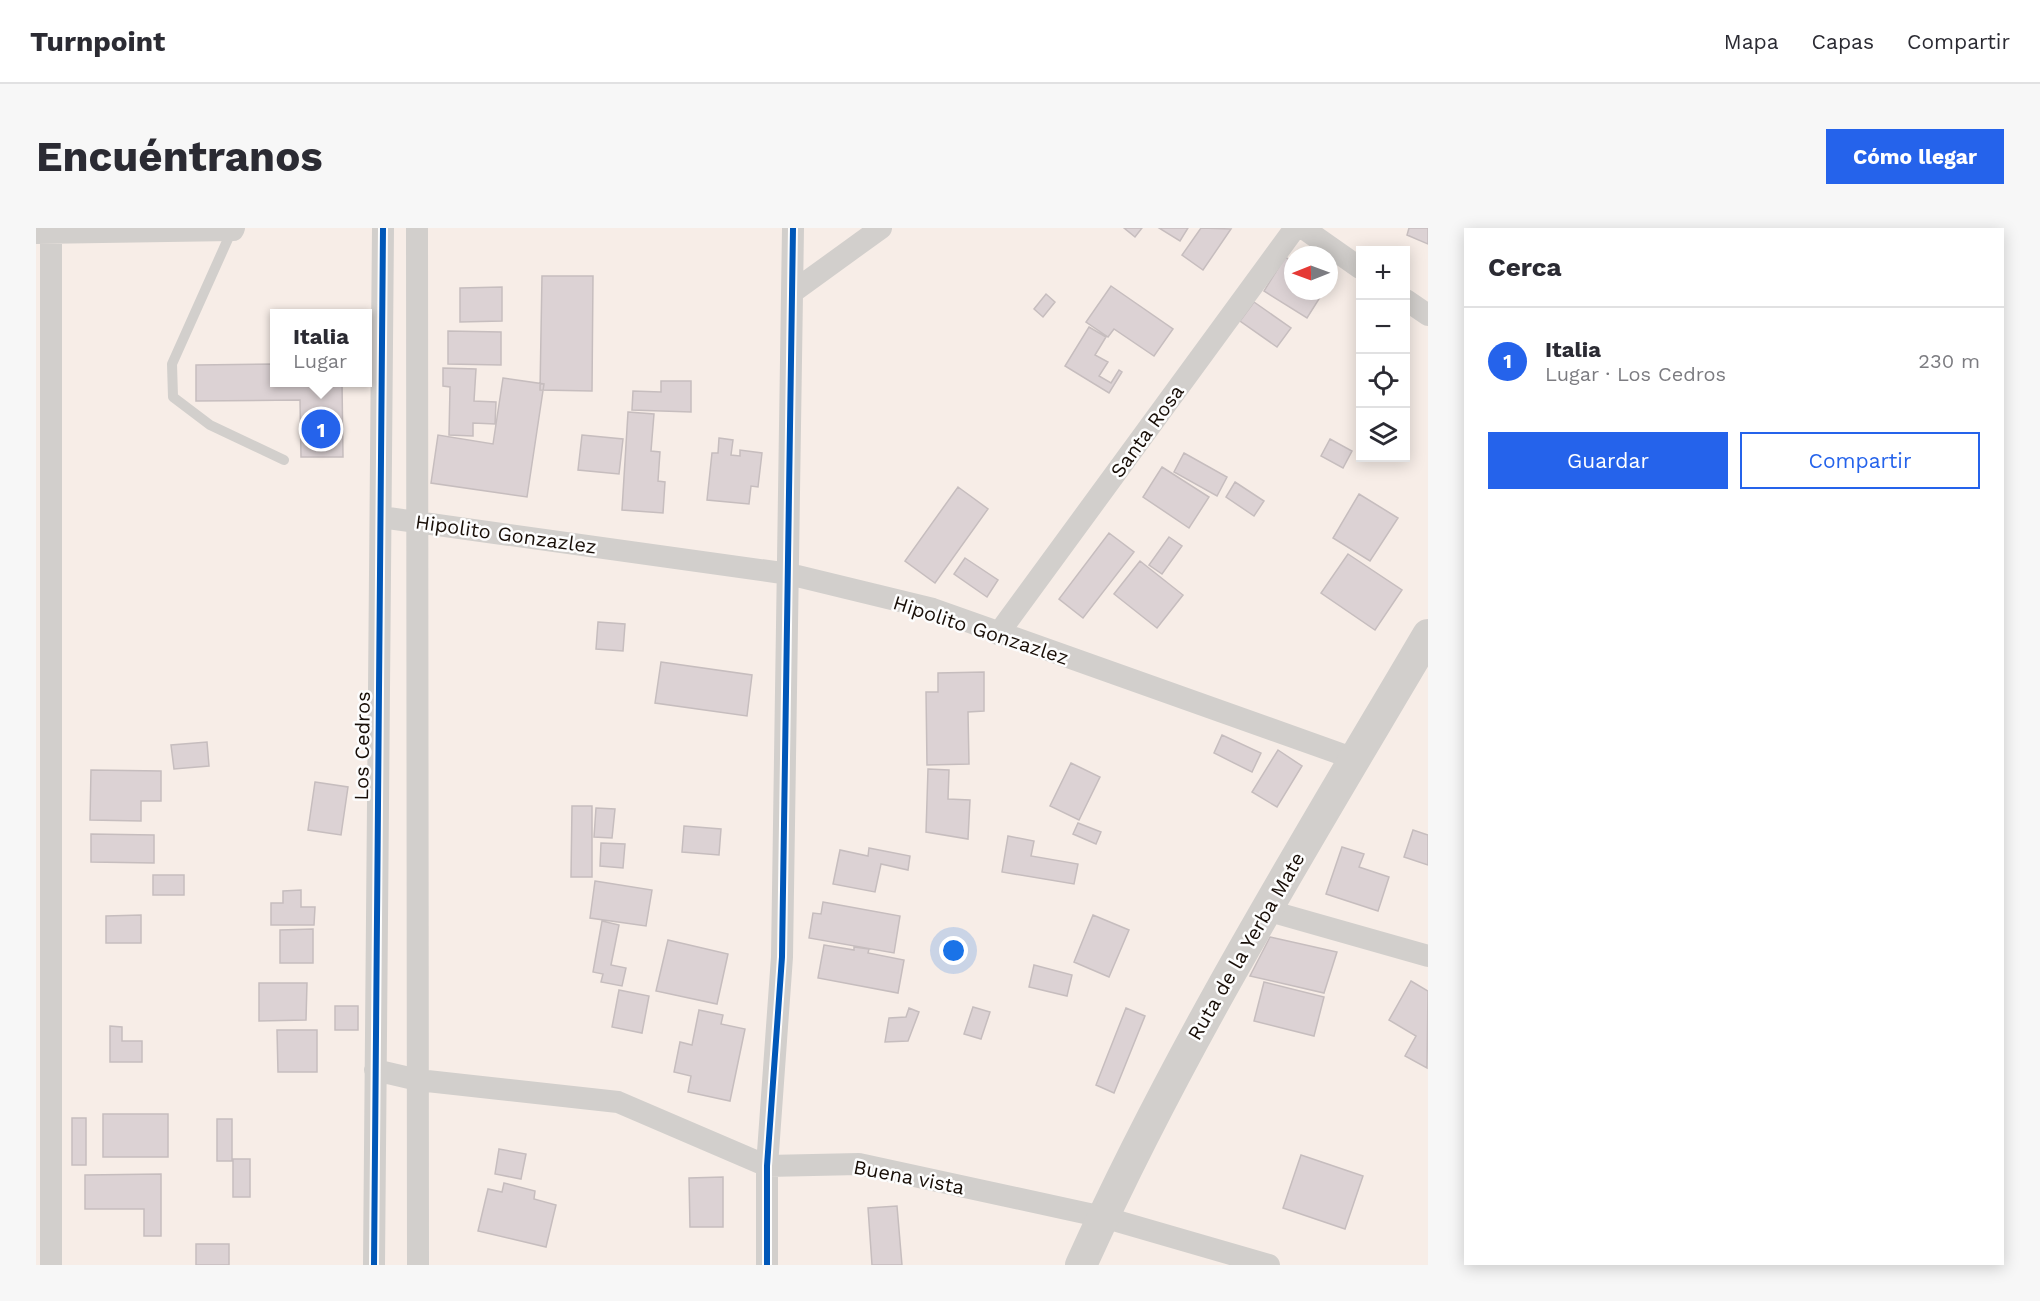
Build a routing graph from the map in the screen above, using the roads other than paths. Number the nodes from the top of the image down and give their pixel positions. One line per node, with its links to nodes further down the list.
1 (383, 228): 14 (street, Los Cedros)
2 (417, 228): 15 (street)
3 (793, 228): 10 (street)
4 (881, 228): 10 (street)
5 (1295, 228): 17 (street, Santa Rosa)
6 (1303, 228): 9 (street)
7 (233, 229): 8 (street); 13 (lane)
8 (46, 232): 19 (street)
9 (1356, 265)
10 (794, 291): 16 (street)
11 (1410, 303): 12 (street)
12 (1428, 315)
13 (284, 460)
14 (381, 517): 15 (street, Hipolito Gonzazlez); 23 (street, Los Cedros)
15 (417, 522): 16 (street, Hipolito Gonzazlez); 24 (street)
16 (789, 574): 17 (street, Hipolito Gonzazlez); 25 (street)
17 (998, 634): 20 (street, Hipolito Gonzazlez)
18 (1428, 635): 20 (main road, Ruta de la Yerba Mate)
19 (44, 700): 27 (street)
20 (1355, 759): 21 (main road, Ruta de la Yerba Mate)
21 (1266, 910): 22 (street); 26 (main road, Ruta de la Yerba Mate)
22 (1428, 956)
23 (375, 1070): 24 (street, Buena vista); 28 (street, Los Cedros)
24 (418, 1080): 25 (street, Buena vista); 29 (street)
25 (767, 1166): 26 (street, Buena vista); 30 (street)
26 (1103, 1217): 31 (main road, Ruta de la Yerba Mate); 32 (street, Buena vista)
27 (51, 1265)
28 (374, 1265)
29 (418, 1265)
30 (767, 1265)
31 (1081, 1265)
32 (1269, 1265)

